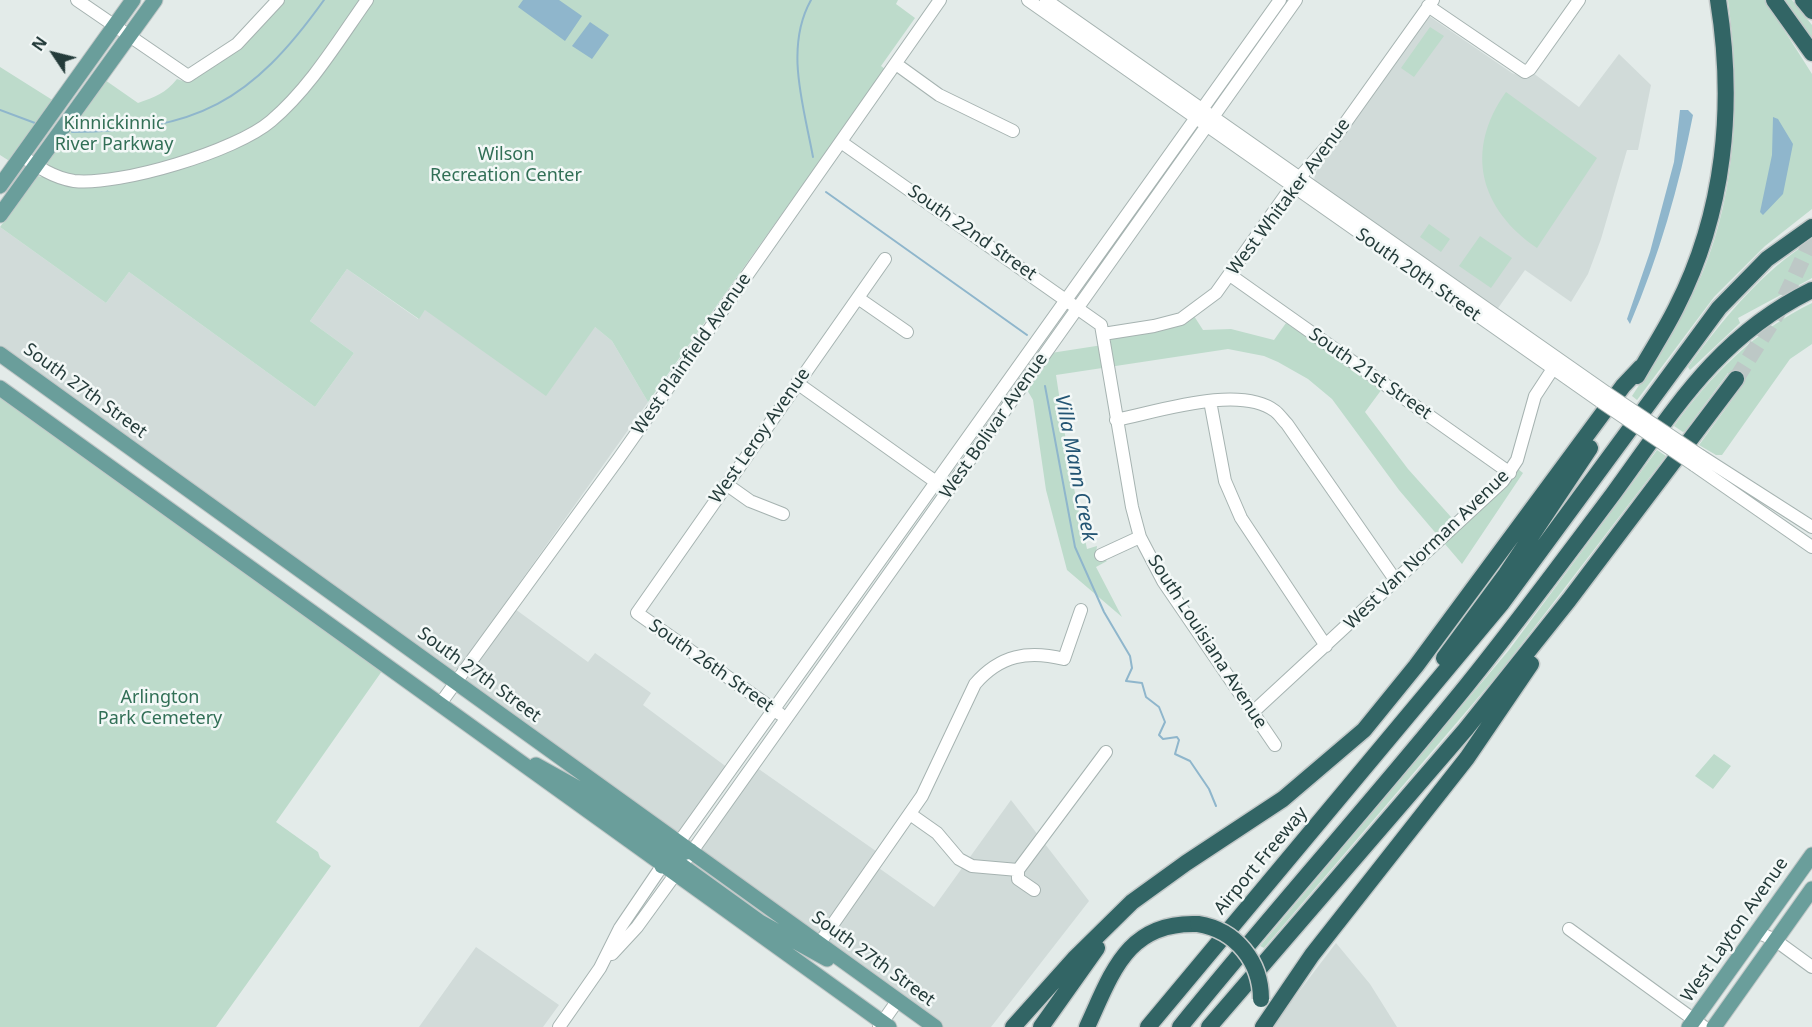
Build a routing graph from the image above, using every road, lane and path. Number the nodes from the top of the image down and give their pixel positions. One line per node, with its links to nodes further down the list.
1 (77, 0): 17 (street)
2 (133, 0): 17 (main road)
3 (155, 0): 19 (main road)
4 (278, 0): 19 (street)
5 (367, 0): 28 (street)
6 (940, 0): 21 (street, West Plainfield Avenue)
7 (1028, 0): 23 (street, South 20th Street)
8 (1046, 0): 23 (street, South 20th Street)
9 (1280, 0): 23 (street, West Bolivar Avenue)
10 (1296, 0): 24 (street, West Bolivar Avenue)
11 (1579, 0): 15 (street)
12 (1718, 0): 43 (highway)
13 (1774, 0): 18 (highway)
14 (1803, 0): 16 (highway)
15 (1431, 3): 29 (street, West Whitaker Avenue)
16 (1812, 11)
17 (114, 27): 19 (street); 27 (main road)
18 (1797, 34): 20 (highway); 22 (highway)
19 (128, 38): 28 (main road)
20 (1812, 53)
21 (896, 64): 25 (street); 26 (street, West Plainfield Avenue)
22 (1812, 66)
23 (1199, 114): 24 (street, South 20th Street); 37 (street, West Bolivar Avenue)
24 (1210, 122): 29 (street, South 20th Street); 38 (street, West Bolivar Avenue)
25 (1013, 131)
26 (841, 142): 37 (street, South 22nd Street); 68 (street, West Plainfield Avenue)
27 (22, 156): 28 (street); 30 (main road)
28 (36, 166): 31 (main road)
29 (1296, 183): 34 (street, West Whitaker Avenue); 42 (street, South 20th Street)
30 (0, 186)
31 (0, 215)
32 (1812, 227): 73 (highway)
33 (885, 259): 36 (street, West Leroy Avenue)
34 (1230, 275): 39 (street, West Whitaker Avenue); 50 (street, South 21st Street)
35 (1812, 290): 101 (highway)
36 (858, 298): 40 (street); 45 (street, West Leroy Avenue)
37 (1066, 300): 38 (street, South 22nd Street); 51 (street, West Bolivar Avenue)
38 (1077, 308): 39 (street, South 22nd Street); 54 (street, West Bolivar Avenue)
39 (1102, 329): 48 (street, South Louisiana Avenue)
40 (907, 332)
41 (4, 359): 68 (main road, South 27th Street)
42 (1556, 365): 49 (street, South 20th Street, bridge); 50 (street, West Van Norman Avenue)
43 (1641, 368): 73 (highway); 84 (highway)
44 (1736, 379): 63 (highway)
45 (797, 383): 51 (street); 52 (street, West Leroy Avenue)
46 (0, 388): 69 (main road, South 27th Street)
47 (1210, 401): 48 (street); 61 (street); 67 (street)
48 (1116, 420): 58 (street, South Louisiana Avenue)
49 (1698, 461): 53 (street, South 20th Street); 55 (street, South 20th Street)
50 (1510, 473): 61 (street, West Van Norman Avenue)
51 (936, 482): 54 (street); 62 (street, West Bolivar Avenue)
52 (726, 484): 56 (street); 66 (street, West Leroy Avenue)
53 (1750, 488): 55 (street); 57 (street, South 20th Street)
54 (948, 491): 64 (street, West Bolivar Avenue)
55 (1743, 499): 59 (street, South 20th Street)
56 (783, 514)
57 (1812, 527)
58 (1140, 537): 60 (street); 71 (street, South Louisiana Avenue)
59 (1812, 547)
60 (1101, 555)
61 (1396, 581): 67 (street, West Van Norman Avenue)
62 (854, 598): 64 (street); 70 (street, West Bolivar Avenue)
63 (1569, 600): 85 (highway); 105 (highway)
64 (866, 606): 72 (street, West Bolivar Avenue)
65 (1081, 610): 78 (street)
66 (636, 613): 70 (street, South 26th Street)
67 (1326, 646): 71 (street, West Van Norman Avenue)
68 (456, 683): 69 (street, West Plainfield Avenue); 80 (main road, South 27th Street)
69 (440, 704): 80 (main road, South 27th Street)
70 (774, 711): 72 (street, South 26th Street); 76 (street, West Bolivar Avenue)
71 (1253, 712): 74 (street, South Louisiana Avenue)
72 (786, 719): 77 (street, West Bolivar Avenue)
73 (1404, 721): 100 (highway, Airport Freeway)
74 (1275, 745)
75 (1106, 752): 81 (street)
76 (715, 794): 77 (street); 80 (street, West Bolivar Avenue)
77 (726, 802): 80 (street, West Bolivar Avenue)
78 (910, 814): 81 (street); 89 (street)
79 (1812, 855): 87 (main road, West Layton Avenue)
80 (677, 859): 89 (main road, South 27th Street); 91 (main road); 93 (main road, South 27th Street); 95 (street)
81 (1018, 870): 83 (street)
82 (1812, 889): 88 (main road)
83 (1034, 890)
84 (1132, 902): 97 (highway); 98 (highway)
85 (1308, 913): 102 (highway); 103 (highway)
86 (1569, 929): 94 (street)
87 (1757, 932): 88 (street); 94 (main road, West Layton Avenue)
88 (1775, 940): 90 (street); 106 (main road)
89 (819, 944): 91 (main road, South 27th Street)
90 (1812, 967)
91 (878, 986): 92 (main road, South 27th Street)
92 (898, 1000): 93 (street); 96 (main road, South 27th Street)
93 (883, 1025)
94 (1696, 1025)
95 (559, 1027)
96 (935, 1027)
97 (1013, 1027)
98 (1041, 1027)
99 (1088, 1027): 104 (highway, bridge)
100 (1148, 1027)
101 (1180, 1027)
102 (1209, 1027)
103 (1223, 1027)
104 (1255, 1027)
105 (1263, 1027)
106 (1714, 1027)

